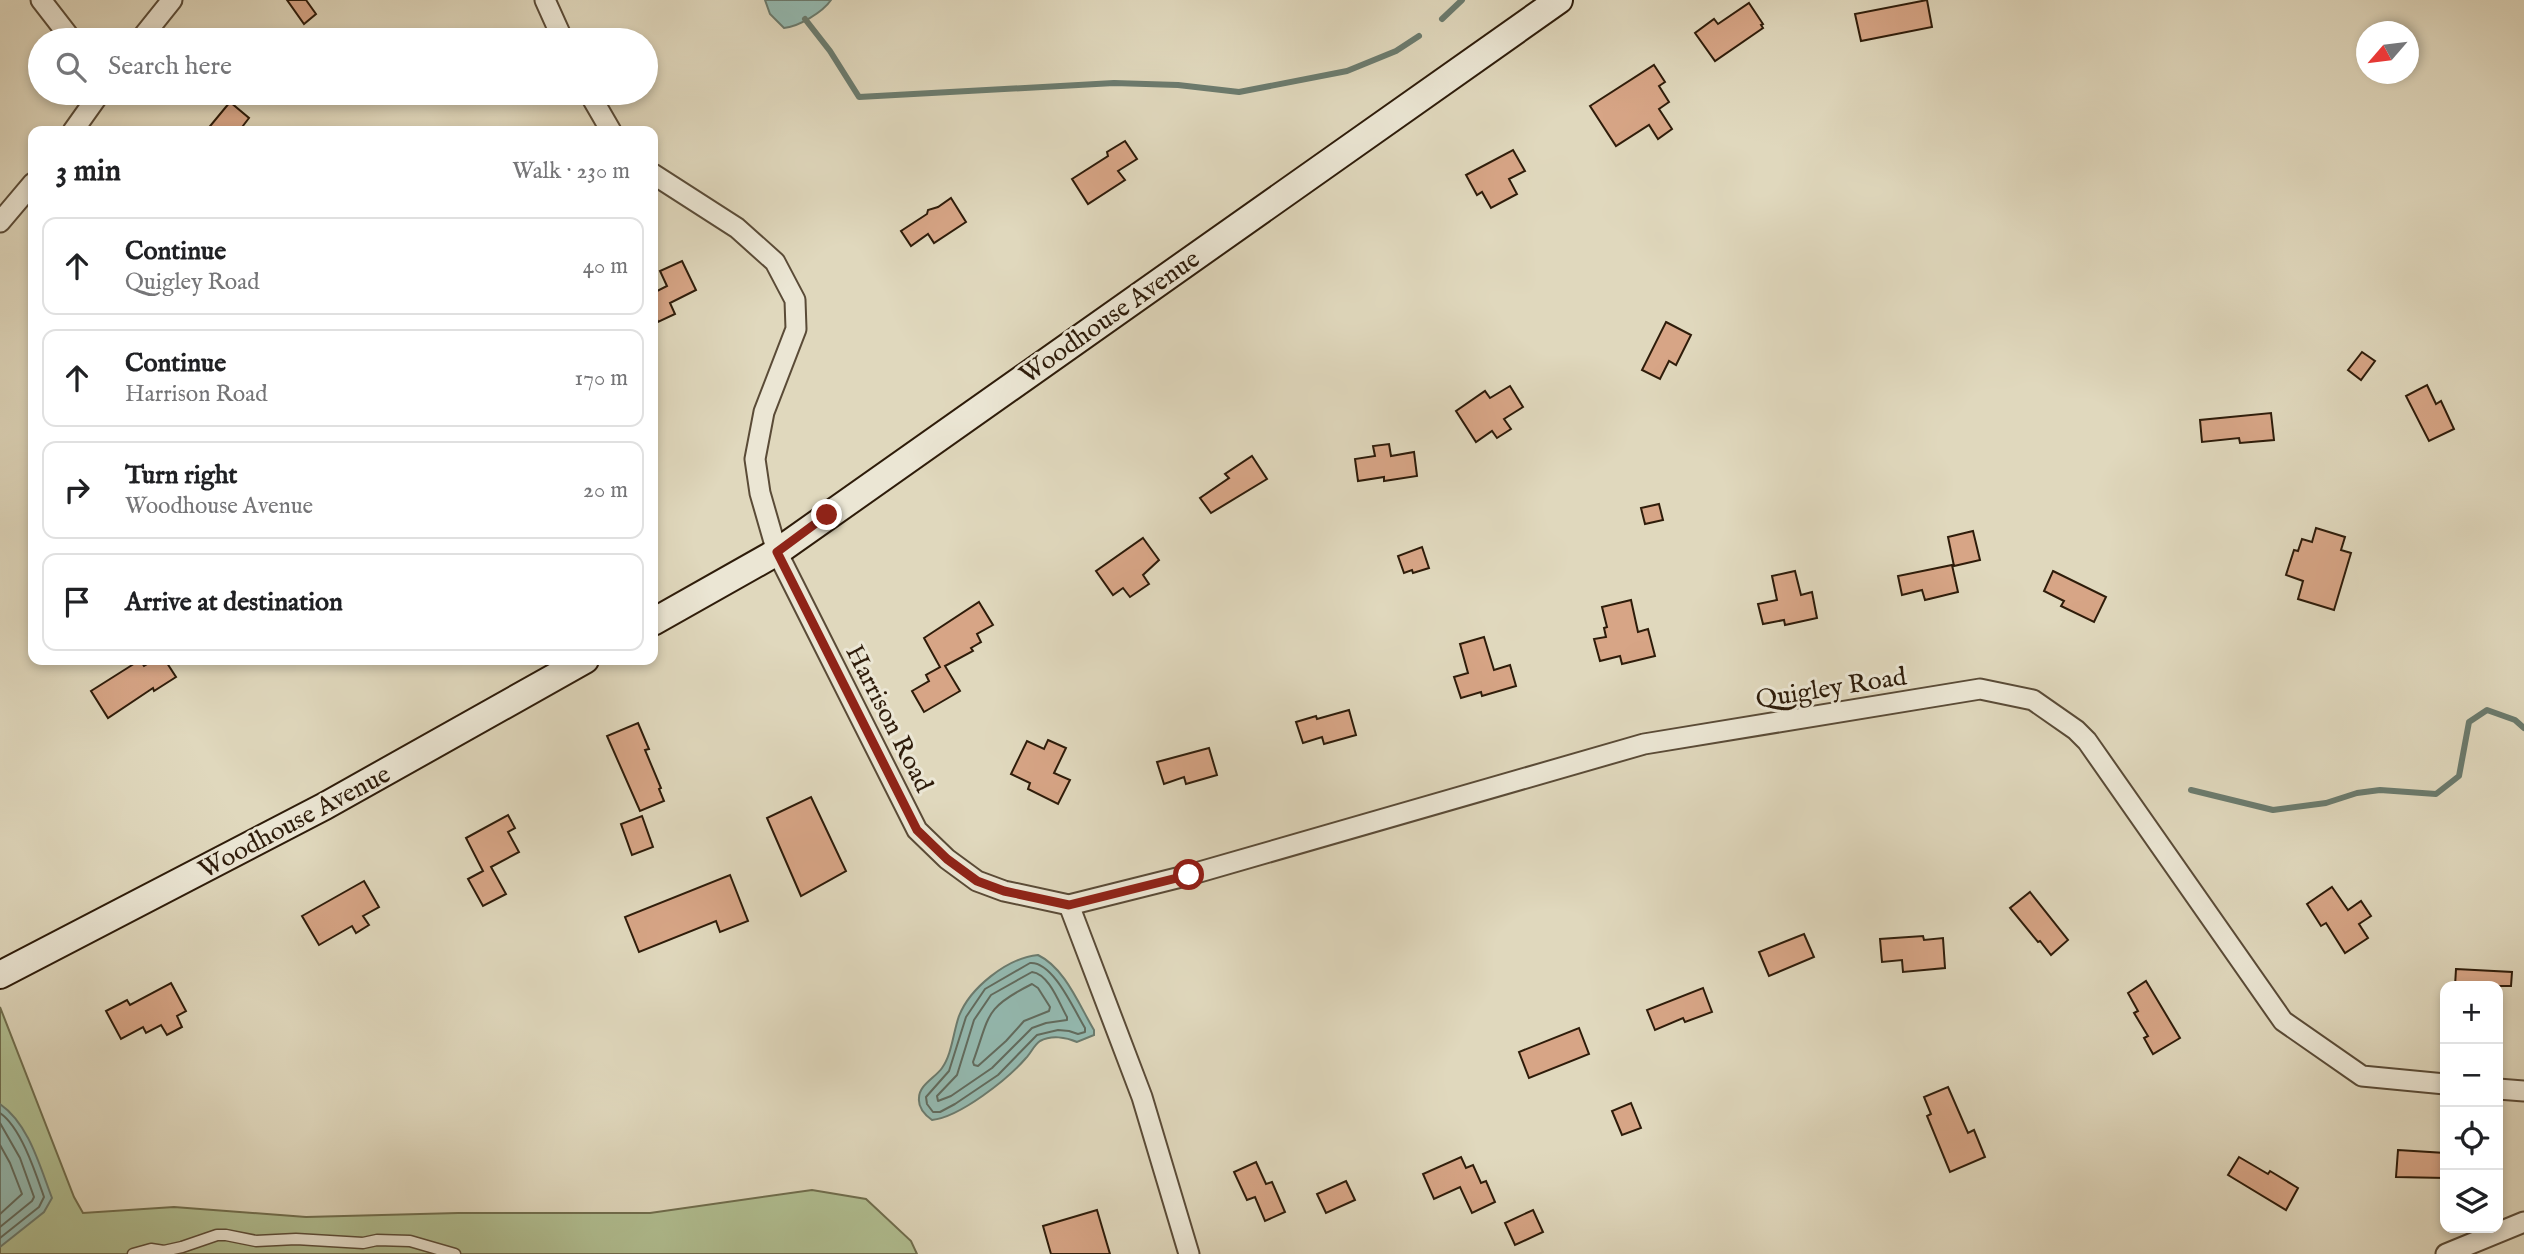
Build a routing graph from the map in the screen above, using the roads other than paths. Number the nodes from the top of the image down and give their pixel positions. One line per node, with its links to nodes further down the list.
1 (41, 0): 5 (street)
2 (172, 0): 6 (street)
3 (545, 0): 7 (street)
4 (1559, 0): 15 (main road, Woodhouse Avenue)
5 (63, 28)
6 (150, 28)
7 (558, 28)
8 (91, 105): 10 (street)
9 (596, 105): 11 (street)
10 (77, 126)
11 (608, 126)
12 (658, 177): 15 (street, Harrison Road)
13 (28, 189): 14 (street)
14 (0, 222)
15 (777, 552): 16 (main road, Woodhouse Avenue); 18 (street, Harrison Road)
16 (658, 619)
17 (576, 665): 19 (main road, Woodhouse Avenue)
18 (1069, 905): 20 (street, Quigley Road); 26 (street)
19 (0, 975)
20 (2440, 1084)
21 (2503, 1089): 22 (street)
22 (2524, 1091)
23 (2524, 1222): 27 (street)
24 (132, 1254): 25 (lane)
25 (455, 1254)
26 (1189, 1254)
27 (2446, 1254)

